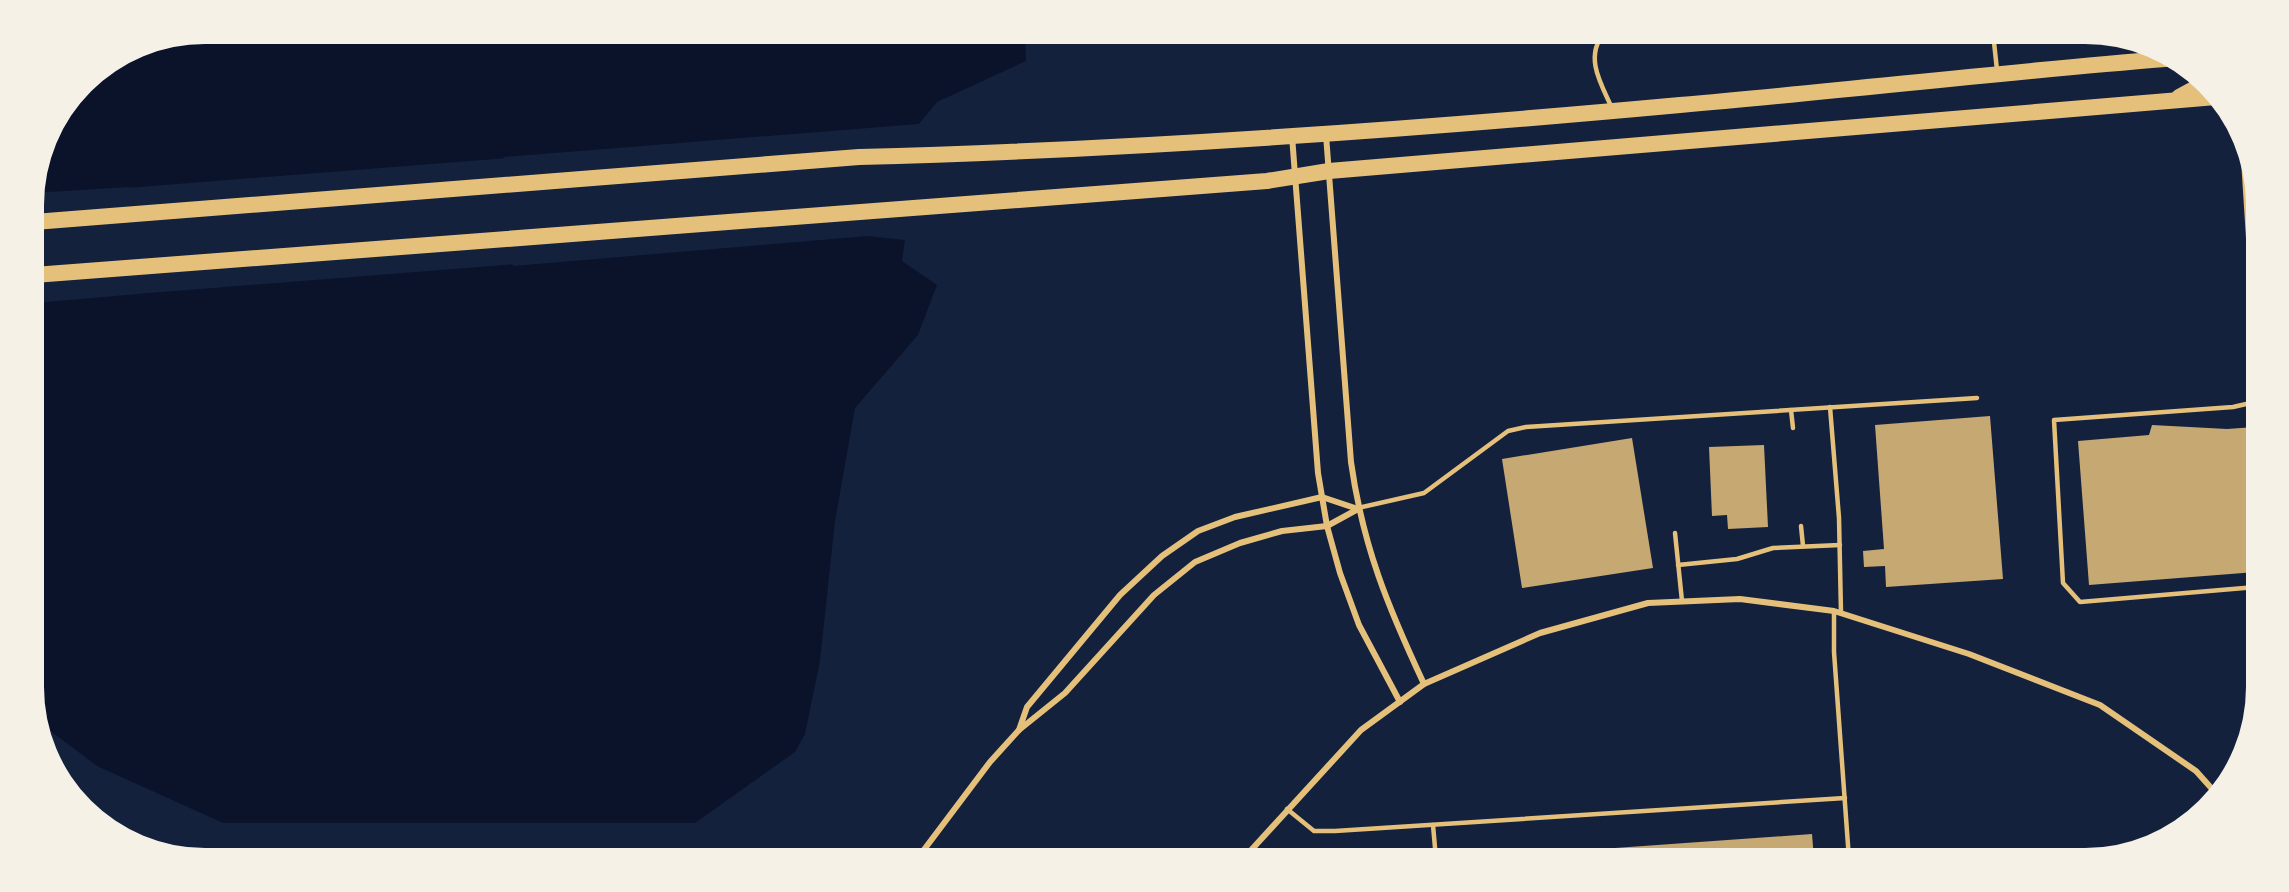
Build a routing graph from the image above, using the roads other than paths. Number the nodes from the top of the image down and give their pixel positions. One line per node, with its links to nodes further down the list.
1 (1597, 43): 8 (lane)
2 (1994, 43): 4 (lane)
3 (2155, 60): 4 (highway)
4 (1997, 73): 8 (highway)
5 (2196, 88): 7 (highway)
6 (2206, 98): 7 (highway)
7 (2170, 101): 11 (highway)
8 (1613, 111): 9 (highway)
9 (1326, 134): 10 (highway); 11 (street)
10 (1292, 136): 12 (street); 13 (highway)
11 (1329, 171): 12 (highway); 21 (street)
12 (1295, 176): 14 (highway); 20 (street)
13 (44, 221)
14 (44, 274)
15 (1977, 398): 17 (lane)
16 (2246, 404): 28 (lane)
17 (1830, 407): 18 (lane); 25 (lane)
18 (1791, 410): 19 (lane); 21 (lane)
19 (1793, 428)
20 (1322, 497): 21 (street); 22 (street); 33 (street)
21 (1358, 508): 22 (street); 31 (street)
22 (1327, 526): 32 (street); 33 (street)
23 (1801, 526): 26 (lane)
24 (1675, 533): 27 (lane)
25 (1840, 545): 26 (lane); 30 (lane)
26 (1803, 546): 27 (lane)
27 (1678, 565): 29 (lane)
28 (2246, 588)
29 (1682, 601): 30 (street); 31 (street)
30 (1838, 612): 34 (street); 35 (lane)
31 (1424, 684): 32 (street)
32 (1400, 702): 36 (street)
33 (1019, 730): 38 (street)
34 (2211, 787)
35 (1845, 798): 37 (lane); 41 (lane)
36 (1287, 808): 37 (lane); 39 (street)
37 (1433, 825): 40 (lane)
38 (925, 848)
39 (1252, 848)
40 (1435, 848)
41 (1849, 848)

